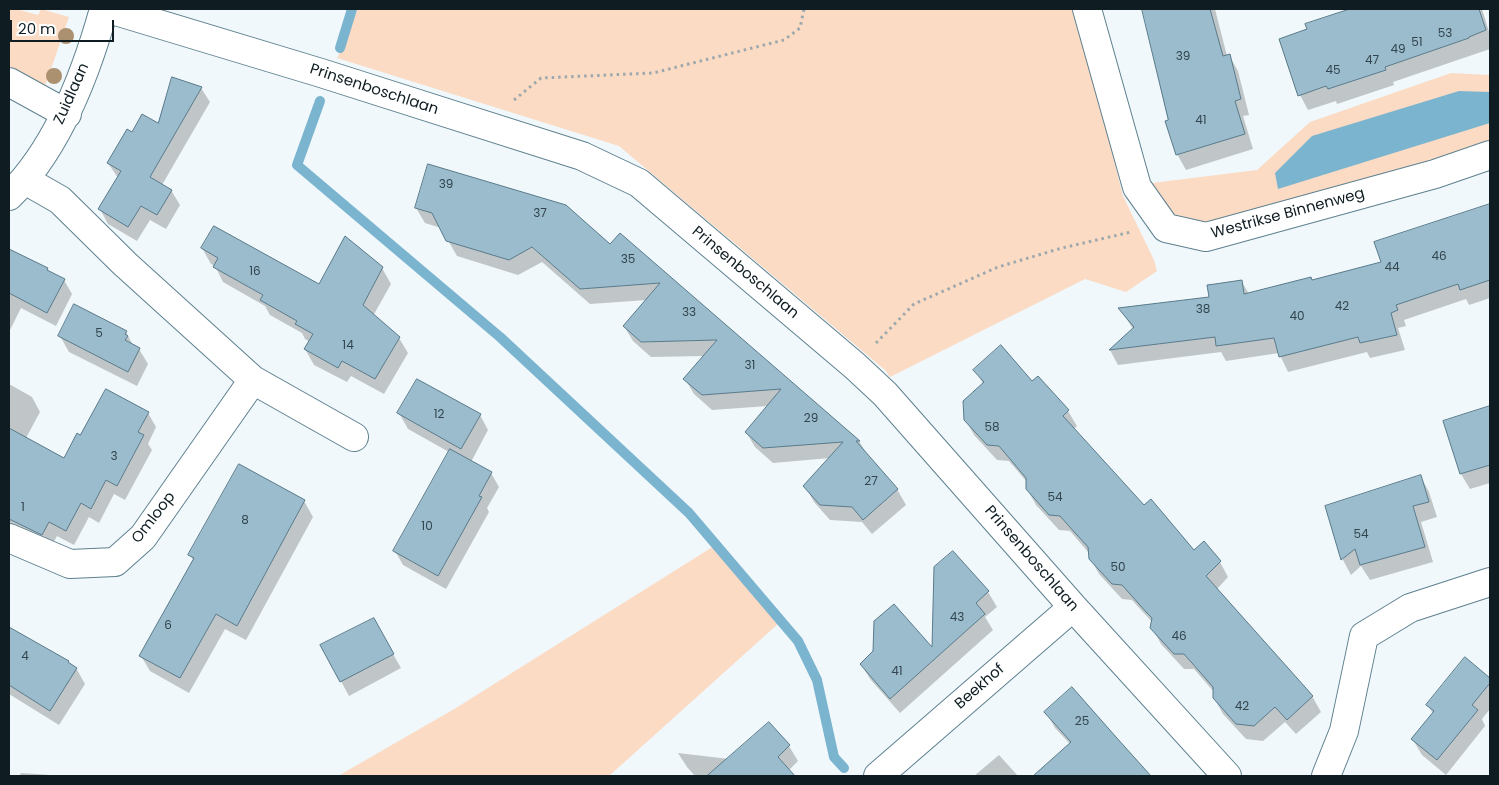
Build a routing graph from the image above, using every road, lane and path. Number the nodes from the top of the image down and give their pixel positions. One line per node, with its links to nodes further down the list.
1 (104, 9): 6 (street, Zuidlaan)
2 (109, 9): 7 (street, Prinsenboschlaan)
3 (804, 9): 7 (path)
4 (1087, 9): 10 (street)
5 (9, 82): 6 (street)
6 (67, 114): 9 (street, Zuidlaan)
7 (485, 125): 11 (street, Prinsenboschlaan)
8 (1490, 155): 10 (street, Westrikse Binnenweg)
9 (17, 188): 12 (street)
10 (1164, 225): 11 (path)
11 (855, 366): 16 (street, Prinsenboschlaan)
12 (253, 380): 13 (street); 14 (street, Omloop)
13 (354, 438)
14 (9, 538)
15 (1490, 582): 19 (street)
16 (1073, 607): 17 (street, Beekhof); 18 (street, Prinsenboschlaan)
17 (887, 773)
18 (1227, 776)
19 (1326, 776)

